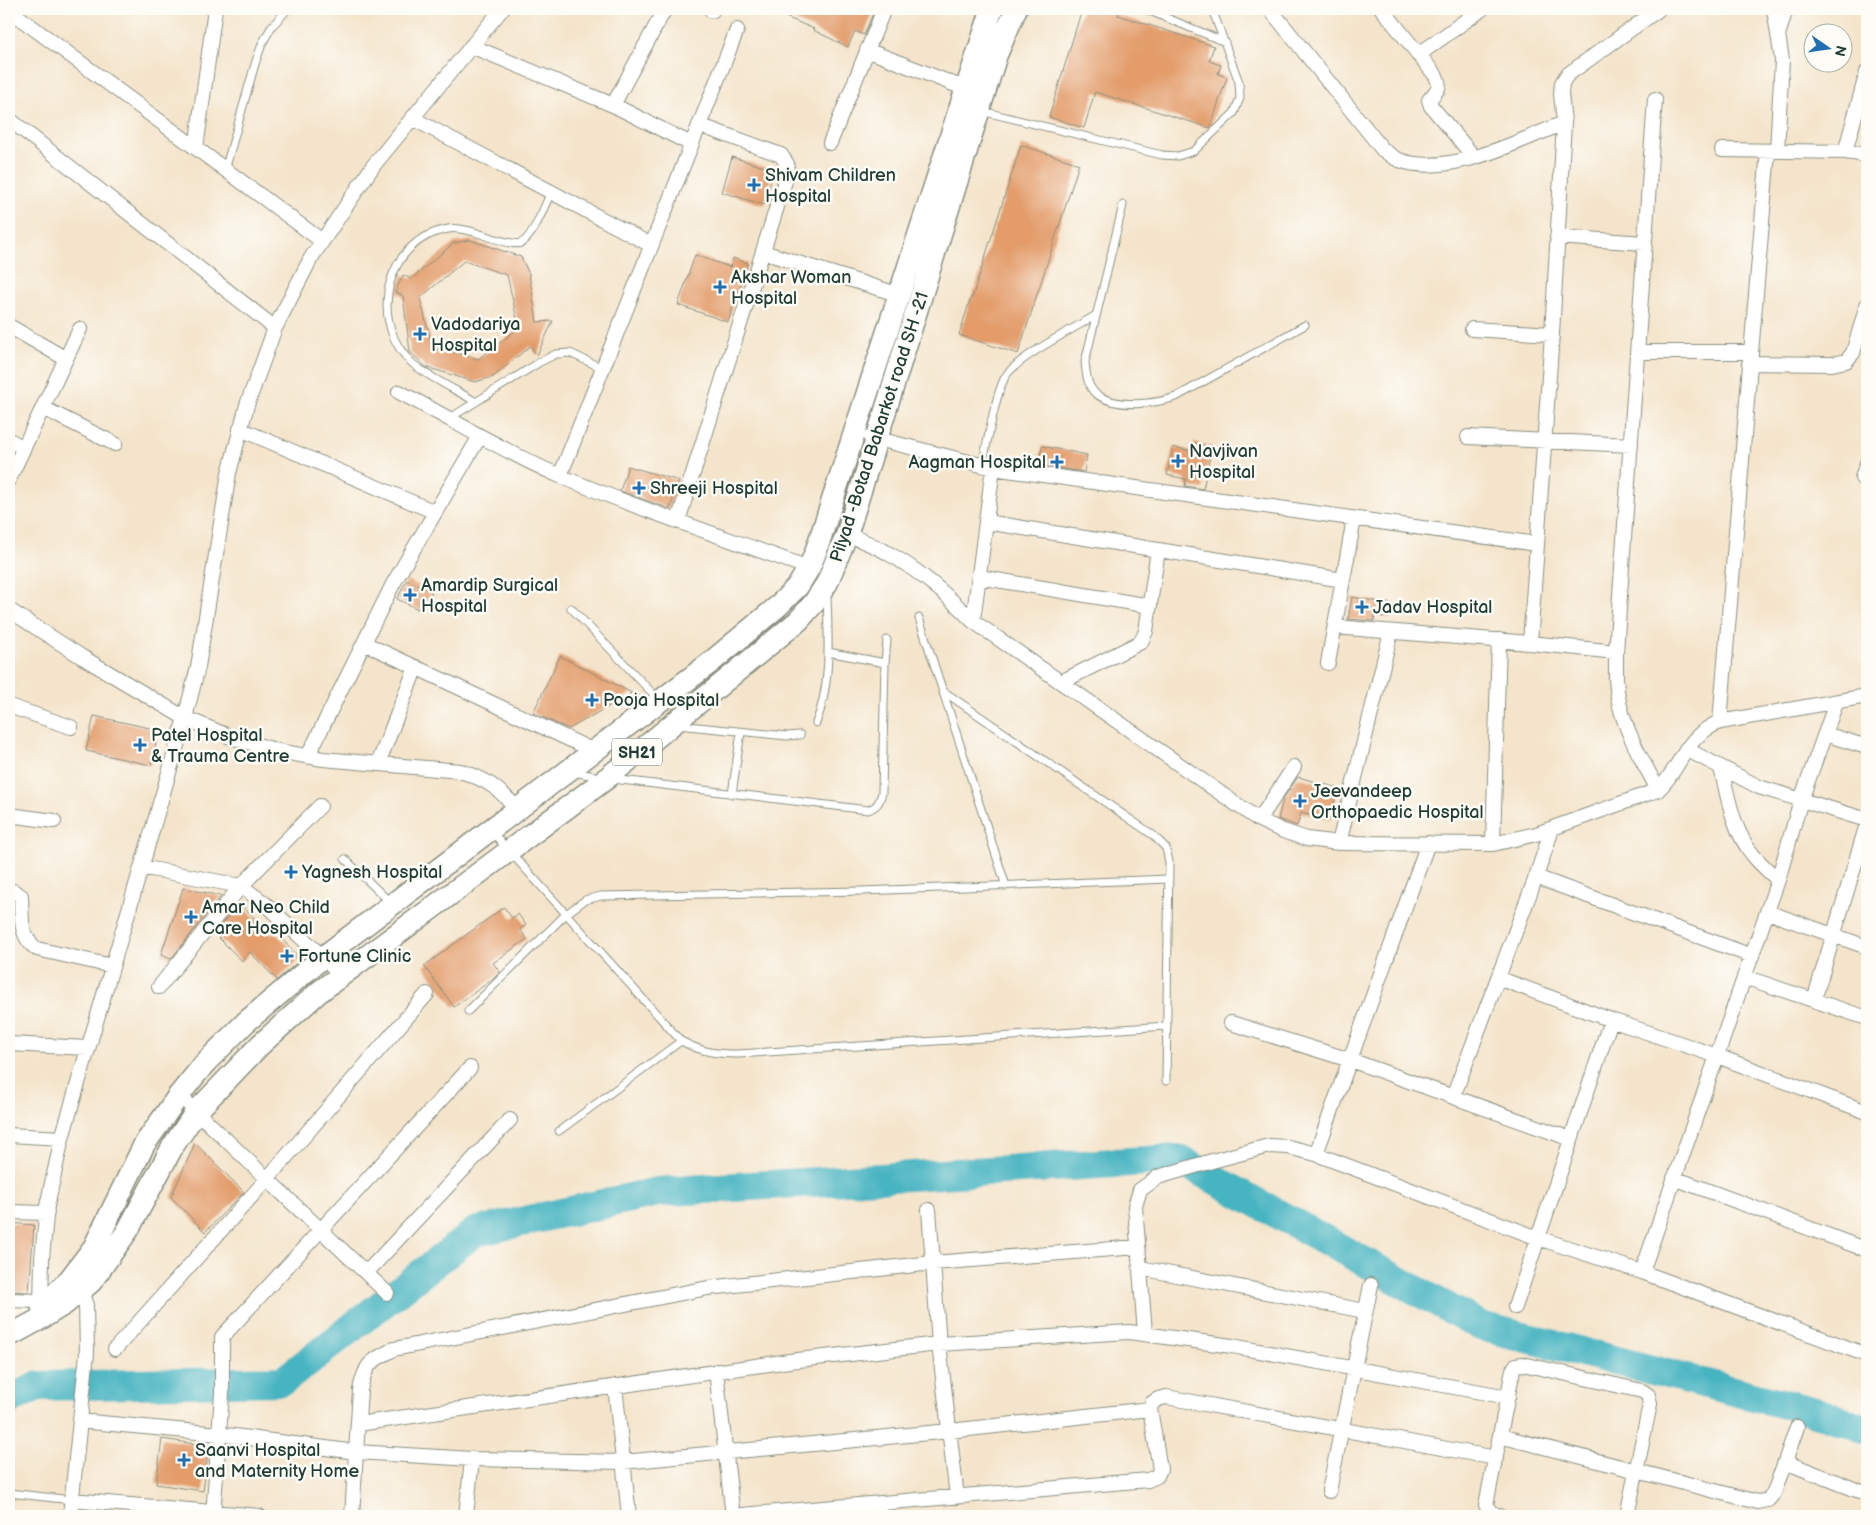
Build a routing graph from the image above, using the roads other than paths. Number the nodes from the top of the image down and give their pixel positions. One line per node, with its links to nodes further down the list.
1 (215, 9): 34 (street)
2 (288, 9): 40 (lane)
3 (665, 9): 26 (street)
4 (884, 9): 21 (street)
5 (992, 9): 24 (main road, Pilyad -Botad Babarkot road SH -21 / SH21)
6 (1016, 9): 27 (main road, Pilyad -Botad Babarkot road SH -21 / SH21)
7 (1145, 9): 19 (lane)
8 (1212, 9): 19 (lane)
9 (1270, 9): 39 (street)
10 (1382, 9): 22 (street)
11 (1482, 9): 22 (street)
12 (1659, 9): 30 (street)
13 (1774, 9): 18 (street)
14 (1786, 9): 18 (street)
15 (9, 10): 34 (street)
16 (497, 10): 20 (street)
17 (737, 30): 31 (street)
18 (1778, 38): 36 (street)
19 (1225, 42): 27 (lane)
20 (471, 46): 26 (street); 28 (street)
21 (867, 50): 24 (street); 32 (street)
22 (1418, 55): 39 (street)
23 (1867, 72): 37 (street)
24 (966, 88): 48 (main road, Pilyad -Botad Babarkot road SH -21 / SH21)
25 (1655, 98): 45 (street)
26 (613, 105): 33 (street)
27 (979, 111): 70 (main road, Pilyad -Botad Babarkot road SH -21 / SH21)
28 (412, 118): 41 (street); 44 (street)
29 (9, 119): 53 (street)
30 (1564, 123): 39 (street); 43 (street)
31 (699, 125): 33 (street); 47 (street)
32 (830, 143)
33 (691, 144): 46 (street)
34 (196, 148): 40 (street)
35 (1722, 150): 36 (street)
36 (1772, 151): 37 (street); 58 (street)
37 (1845, 152): 38 (street)
38 (1867, 155)
39 (1474, 157)
40 (225, 170): 44 (street)
41 (551, 192): 46 (street); 62 (lane)
42 (1122, 205): 50 (lane)
43 (1557, 236): 45 (street); 56 (street)
44 (322, 241): 53 (street)
45 (1645, 243): 57 (street)
46 (651, 245): 60 (street)
47 (763, 252): 48 (street); 82 (street)
48 (900, 295): 66 (main road, Pilyad -Botad Babarkot road SH -21 / SH21)
49 (1867, 305): 58 (street)
50 (1096, 315): 51 (lane); 76 (lane)
51 (1305, 325)
52 (9, 326): 59 (street)
53 (275, 328): 65 (street)
54 (80, 329): 59 (street)
55 (1472, 329): 56 (street)
56 (1552, 334): 71 (street)
57 (1638, 352): 58 (street); 73 (street)
58 (1750, 358): 114 (street)
59 (66, 359): 63 (street)
60 (602, 368): 62 (lane); 77 (street)
61 (399, 392): 64 (street)
62 (476, 402): 64 (lane)
63 (43, 408): 72 (street); 74 (street)
64 (450, 418): 67 (street)
65 (240, 429): 80 (street); 113 (street)
66 (855, 432): 70 (street); 87 (main road, Pilyad -Botad Babarkot road SH -21 / SH21)
67 (480, 436): 77 (street); 80 (street)
68 (1468, 437): 71 (street)
69 (9, 440): 74 (street)
70 (877, 440): 76 (street); 84 (main road, Pilyad -Botad Babarkot road SH -21 / SH21)
71 (1545, 440): 73 (street); 85 (street)
72 (115, 444)
73 (1631, 445): 103 (street)
74 (24, 448): 79 (street)
75 (1867, 463): 78 (street)
76 (988, 467): 81 (street); 83 (street)
77 (560, 476): 82 (street)
78 (1862, 478)
79 (9, 479)
80 (435, 512): 100 (street)
81 (1354, 519): 85 (street); 89 (street)
82 (678, 521): 87 (street)
83 (986, 522): 86 (street); 88 (street)
84 (847, 534): 90 (main road, Pilyad -Botad Babarkot road SH -21 / SH21); 95 (street)
85 (1537, 544): 101 (street)
86 (1158, 550): 89 (street); 91 (street)
87 (810, 568): 110 (main road, Pilyad -Botad Babarkot road SH -21 / SH21)
88 (979, 576): 91 (street); 95 (street)
89 (1343, 580): 96 (street)
90 (827, 583): 102 (lane); 116 (main road, Pilyad -Botad Babarkot road SH -21 / SH21)
91 (1150, 606): 107 (street)
92 (571, 608): 110 (lane)
93 (9, 610): 113 (street)
94 (919, 618): 108 (lane)
95 (973, 621): 107 (street)
96 (1335, 627): 97 (street); 105 (street)
97 (1391, 632): 99 (street); 142 (street)
98 (888, 640): 104 (lane)
99 (1499, 640): 101 (street); 144 (street)
100 (364, 643): 106 (street); 124 (street)
101 (1530, 643): 103 (street)
102 (828, 652): 104 (lane); 115 (lane)
103 (1616, 652): 130 (street)
104 (885, 663): 131 (lane)
105 (1328, 663)
106 (416, 667): 123 (street); 125 (street)
107 (1061, 682): 136 (street)
108 (943, 691): 149 (lane); 152 (lane)
109 (1867, 696): 111 (street)
110 (660, 701): 123 (main road, Pilyad -Botad Babarkot road SH -21 / SH21)
111 (1836, 703): 114 (street); 119 (street)
112 (9, 706): 117 (street)
113 (185, 718): 124 (street); 147 (street)
114 (1720, 722): 122 (street)
115 (816, 723)
116 (670, 725): 118 (lane); 129 (main road, Pilyad -Botad Babarkot road SH -21 / SH21)
117 (71, 727)
118 (741, 732): 120 (lane); 131 (lane)
119 (1824, 734): 121 (street); 132 (street)
120 (800, 735)
121 (1867, 747)
122 (1686, 749): 127 (street); 130 (street)
123 (594, 751): 128 (main road, Pilyad -Botad Babarkot road SH -21 / SH21)
124 (308, 756): 125 (street)
125 (378, 764): 134 (street)
126 (1294, 767): 136 (street)
127 (1721, 768): 132 (street); 150 (street)
128 (568, 772): 129 (lane); 134 (main road, Pilyad -Botad Babarkot road SH -21 / SH21)
129 (607, 778): 131 (lane); 145 (main road, Pilyad -Botad Babarkot road SH -21 / SH21)
130 (1658, 790): 140 (street)
131 (732, 794)
132 (1801, 800): 137 (street); 150 (street)
133 (320, 806): 151 (street)
134 (518, 809): 141 (main road, Pilyad -Botad Babarkot road SH -21 / SH21)
135 (9, 815): 138 (street)
136 (1259, 820): 142 (street)
137 (1867, 820)
138 (54, 821)
139 (1867, 824): 157 (street)
140 (1552, 829): 144 (street); 148 (street)
141 (490, 830): 145 (lane); 154 (main road, Pilyad -Botad Babarkot road SH -21 / SH21)
142 (1339, 843): 143 (street)
143 (1428, 844): 144 (street); 177 (street)
144 (1493, 844)
145 (510, 850): 156 (lane); 162 (main road, Pilyad -Botad Babarkot road SH -21 / SH21)
146 (345, 859): 154 (lane)
147 (141, 867): 151 (street); 161 (street)
148 (1536, 878): 159 (street); 164 (street)
149 (1169, 879): 152 (lane); 172 (lane)
150 (1778, 880): 155 (street)
151 (241, 886): 160 (street); 165 (street)
152 (1006, 886): 156 (lane)
153 (9, 890): 161 (street)
154 (393, 904): 160 (main road, Pilyad -Botad Babarkot road SH -21 / SH21)
155 (1767, 912): 157 (street); 159 (street)
156 (566, 914): 168 (lane); 173 (lane)
157 (1834, 935): 158 (street); 167 (street)
158 (1867, 947)
159 (1752, 956): 163 (street)
160 (323, 957): 162 (street); 180 (main road, Pilyad -Botad Babarkot road SH -21 / SH21)
161 (112, 966): 175 (street)
162 (342, 974): 182 (main road, Pilyad -Botad Babarkot road SH -21 / SH21)
163 (1744, 977): 167 (street); 176 (street)
164 (1498, 978): 170 (street); 181 (street)
165 (159, 987)
166 (427, 994): 191 (street)
167 (1814, 1000): 169 (street)
168 (468, 1012)
169 (1867, 1018)
170 (1611, 1020): 176 (street); 188 (street)
171 (1231, 1023): 177 (street)
172 (1167, 1026): 173 (lane); 179 (lane)
173 (681, 1041): 185 (lane)
174 (9, 1044): 175 (street)
175 (88, 1048): 187 (street)
176 (1717, 1056): 183 (street); 190 (street)
177 (1350, 1060): 181 (street); 189 (street)
178 (470, 1068): 195 (street)
179 (1166, 1081)
180 (179, 1095): 182 (street); 204 (main road, Pilyad -Botad Babarkot road SH -21 / SH21)
181 (1453, 1097): 188 (street)
182 (196, 1112): 191 (street); 204 (main road, Pilyad -Botad Babarkot road SH -21 / SH21)
183 (1867, 1112)
184 (510, 1120): 202 (street)
185 (559, 1131)
186 (9, 1135): 187 (street)
187 (62, 1138): 194 (street)
188 (1571, 1139): 196 (street)
189 (1316, 1154): 196 (street); 197 (street)
190 (1674, 1178): 198 (street); 201 (street)
191 (267, 1179): 195 (street); 213 (street)
192 (929, 1210): 199 (street)
193 (9, 1212): 194 (street)
194 (47, 1214): 207 (street)
195 (320, 1230): 202 (street); 225 (street)
196 (1538, 1238): 201 (street); 208 (street)
197 (1138, 1248): 199 (street); 200 (street)
198 (1867, 1250)
199 (933, 1263): 212 (street); 221 (street)
200 (1140, 1268): 209 (street); 210 (street)
201 (1642, 1272): 214 (street)
202 (366, 1273): 205 (street)
203 (1371, 1285): 209 (street)
204 (75, 1286): 207 (main road, Pilyad -Botad Babarkot road SH -21 / SH21); 211 (main road, Pilyad -Botad Babarkot road SH -21 / SH21); 220 (street)
205 (387, 1293)
206 (9, 1300): 207 (street)
207 (41, 1304): 211 (main road, Pilyad -Botad Babarkot road SH -21 / SH21)
208 (1515, 1306)
209 (1365, 1312): 215 (street)
210 (1145, 1333): 212 (street); 215 (street)
211 (13, 1334)
212 (939, 1344): 216 (street); 224 (street)
213 (115, 1349)
214 (1867, 1355)
215 (1354, 1368): 218 (street); 223 (street)
216 (716, 1371): 217 (street); 228 (street)
217 (615, 1386): 221 (street); 231 (street)
218 (1508, 1397): 226 (street); 233 (street)
219 (1150, 1409): 223 (street); 224 (street); 237 (street)
220 (80, 1421): 225 (street); 238 (street)
221 (358, 1424): 227 (street)
222 (1797, 1427): 232 (street)
223 (1342, 1429): 229 (street); 234 (street)
224 (950, 1432): 228 (street); 237 (street)
225 (219, 1434): 227 (street); 239 (street)
226 (1500, 1436): 229 (street); 233 (street)
227 (356, 1452): 230 (street); 242 (street)
228 (726, 1452): 231 (street); 245 (street)
229 (1496, 1458): 246 (street)
230 (472, 1459): 231 (street); 243 (street)
231 (623, 1462): 244 (street)
232 (1785, 1462): 233 (street); 236 (street)
233 (1637, 1471): 247 (street)
234 (1329, 1491)
235 (9, 1493): 238 (lane)
236 (1867, 1494)
237 (957, 1497): 245 (street)
238 (72, 1500): 239 (street); 240 (street)
239 (213, 1514): 241 (street)
240 (70, 1516)
241 (259, 1516)
242 (352, 1516)
243 (466, 1516)
244 (629, 1516)
245 (732, 1516)
246 (1499, 1516)
247 (1628, 1516)

